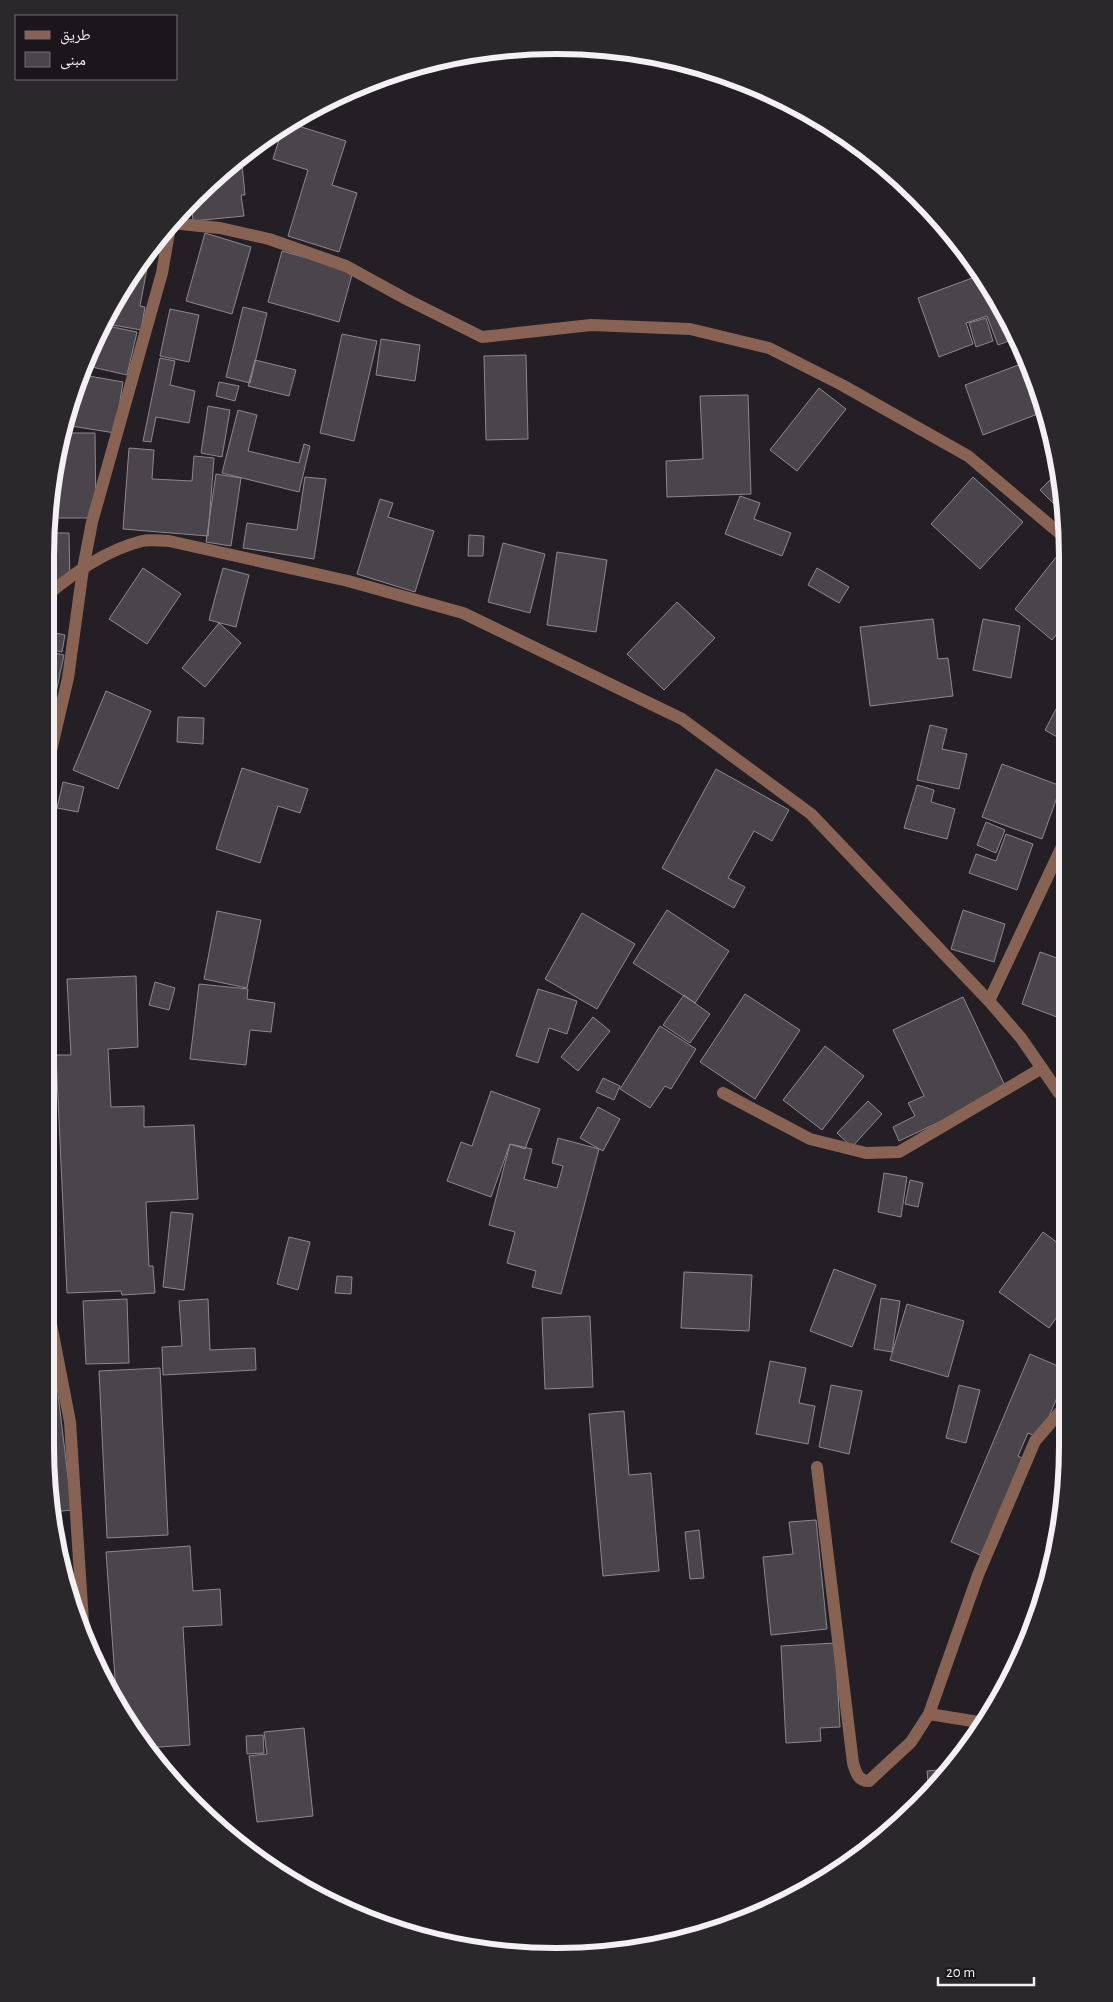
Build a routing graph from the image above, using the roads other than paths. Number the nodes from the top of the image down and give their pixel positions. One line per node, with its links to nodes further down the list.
1 (181, 223): 3 (street)
2 (168, 238): 4 (street)
3 (1058, 532)
4 (83, 569): 5 (street); 6 (street); 8 (street)
5 (54, 590)
6 (54, 738)
7 (1059, 853): 8 (street)
8 (989, 1001): 9 (street)
9 (1042, 1068): 10 (street); 11 (street)
10 (723, 1093)
11 (1059, 1093)
12 (54, 1339): 15 (street)
13 (1059, 1413): 16 (street)
14 (817, 1467): 16 (street)
15 (82, 1613)
16 (929, 1714): 17 (street)
17 (977, 1722)

